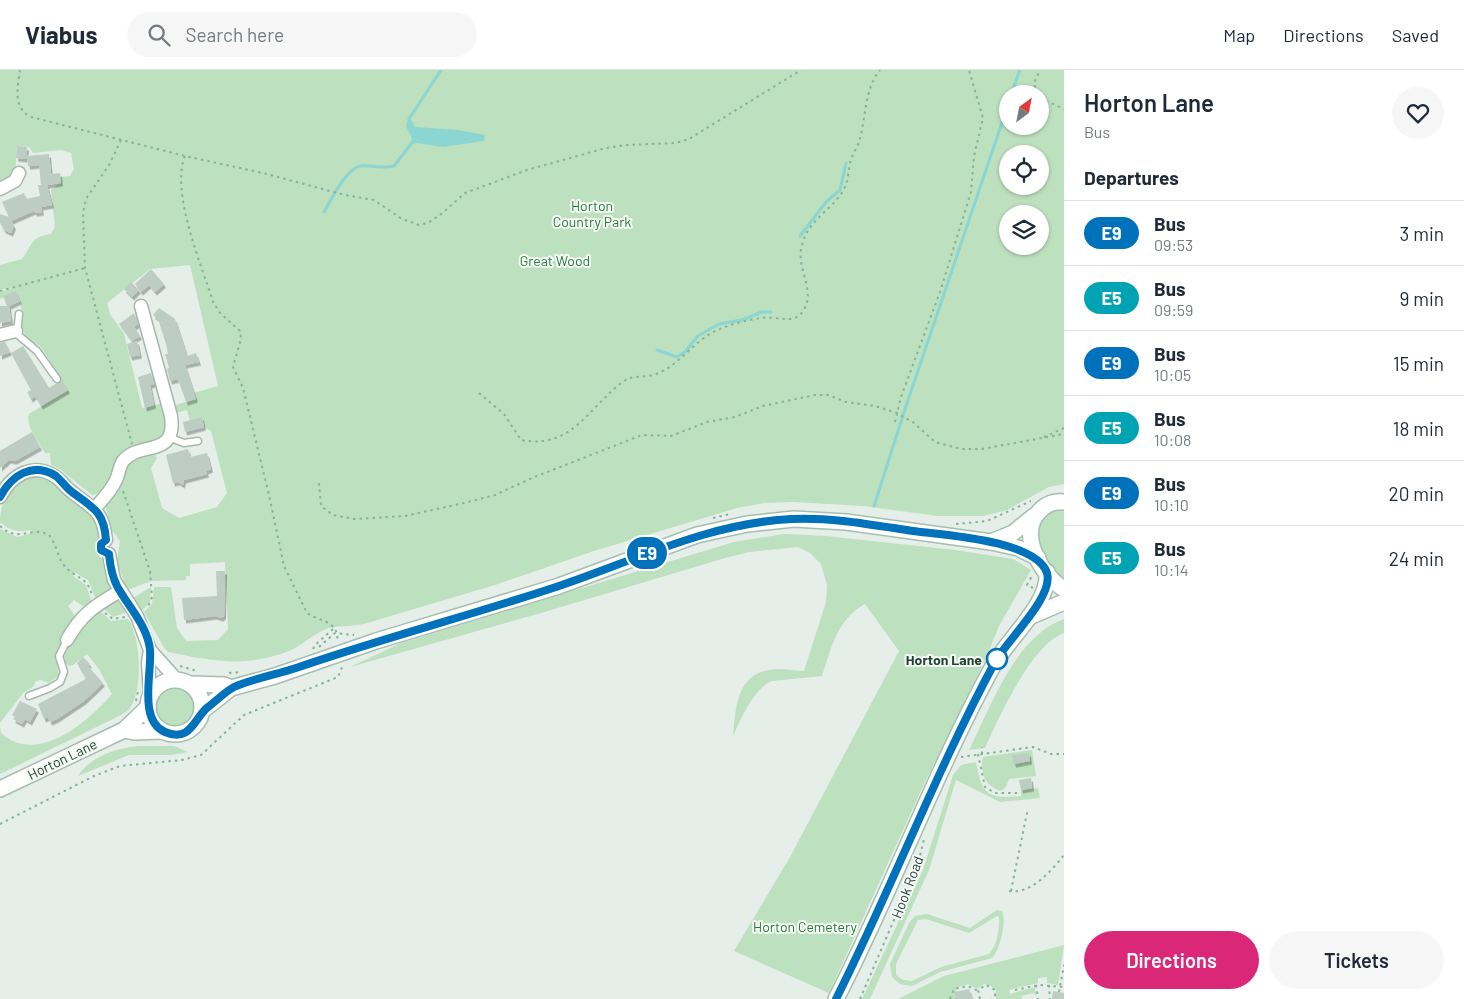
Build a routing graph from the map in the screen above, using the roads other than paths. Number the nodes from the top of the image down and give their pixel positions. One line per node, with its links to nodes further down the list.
1 (19, 173): 2 (street)
2 (0, 189)
3 (141, 306): 8 (street)
4 (19, 314): 5 (lane)
5 (16, 331): 6 (street); 7 (lane)
6 (0, 335)
7 (57, 379)
8 (168, 437): 9 (lane); 12 (street)
9 (198, 441)
10 (0, 497): 12 (street)
11 (1064, 502): 13 (street)
12 (95, 508): 18 (street)
13 (1038, 513): 14 (street); 15 (street)
14 (991, 542): 15 (street); 24 (street)
15 (1038, 558): 16 (street)
16 (1046, 572): 17 (street); 20 (street, Hook Road)
17 (1064, 590)
18 (120, 591): 21 (street); 22 (street)
19 (1064, 602): 20 (street, Hook Road)
20 (1029, 617): 31 (street, Hook Road)
21 (67, 640): 25 (lane)
22 (150, 650): 23 (street); 26 (street)
23 (184, 682): 24 (street); 26 (street); 27 (street)
24 (231, 688): 27 (street)
25 (29, 696)
26 (149, 702): 28 (street, Horton Lane); 29 (street)
27 (202, 711): 29 (street)
28 (124, 730): 29 (street, Horton Lane); 30 (street, Horton Lane)
29 (162, 731)
30 (0, 789)
31 (836, 999)

